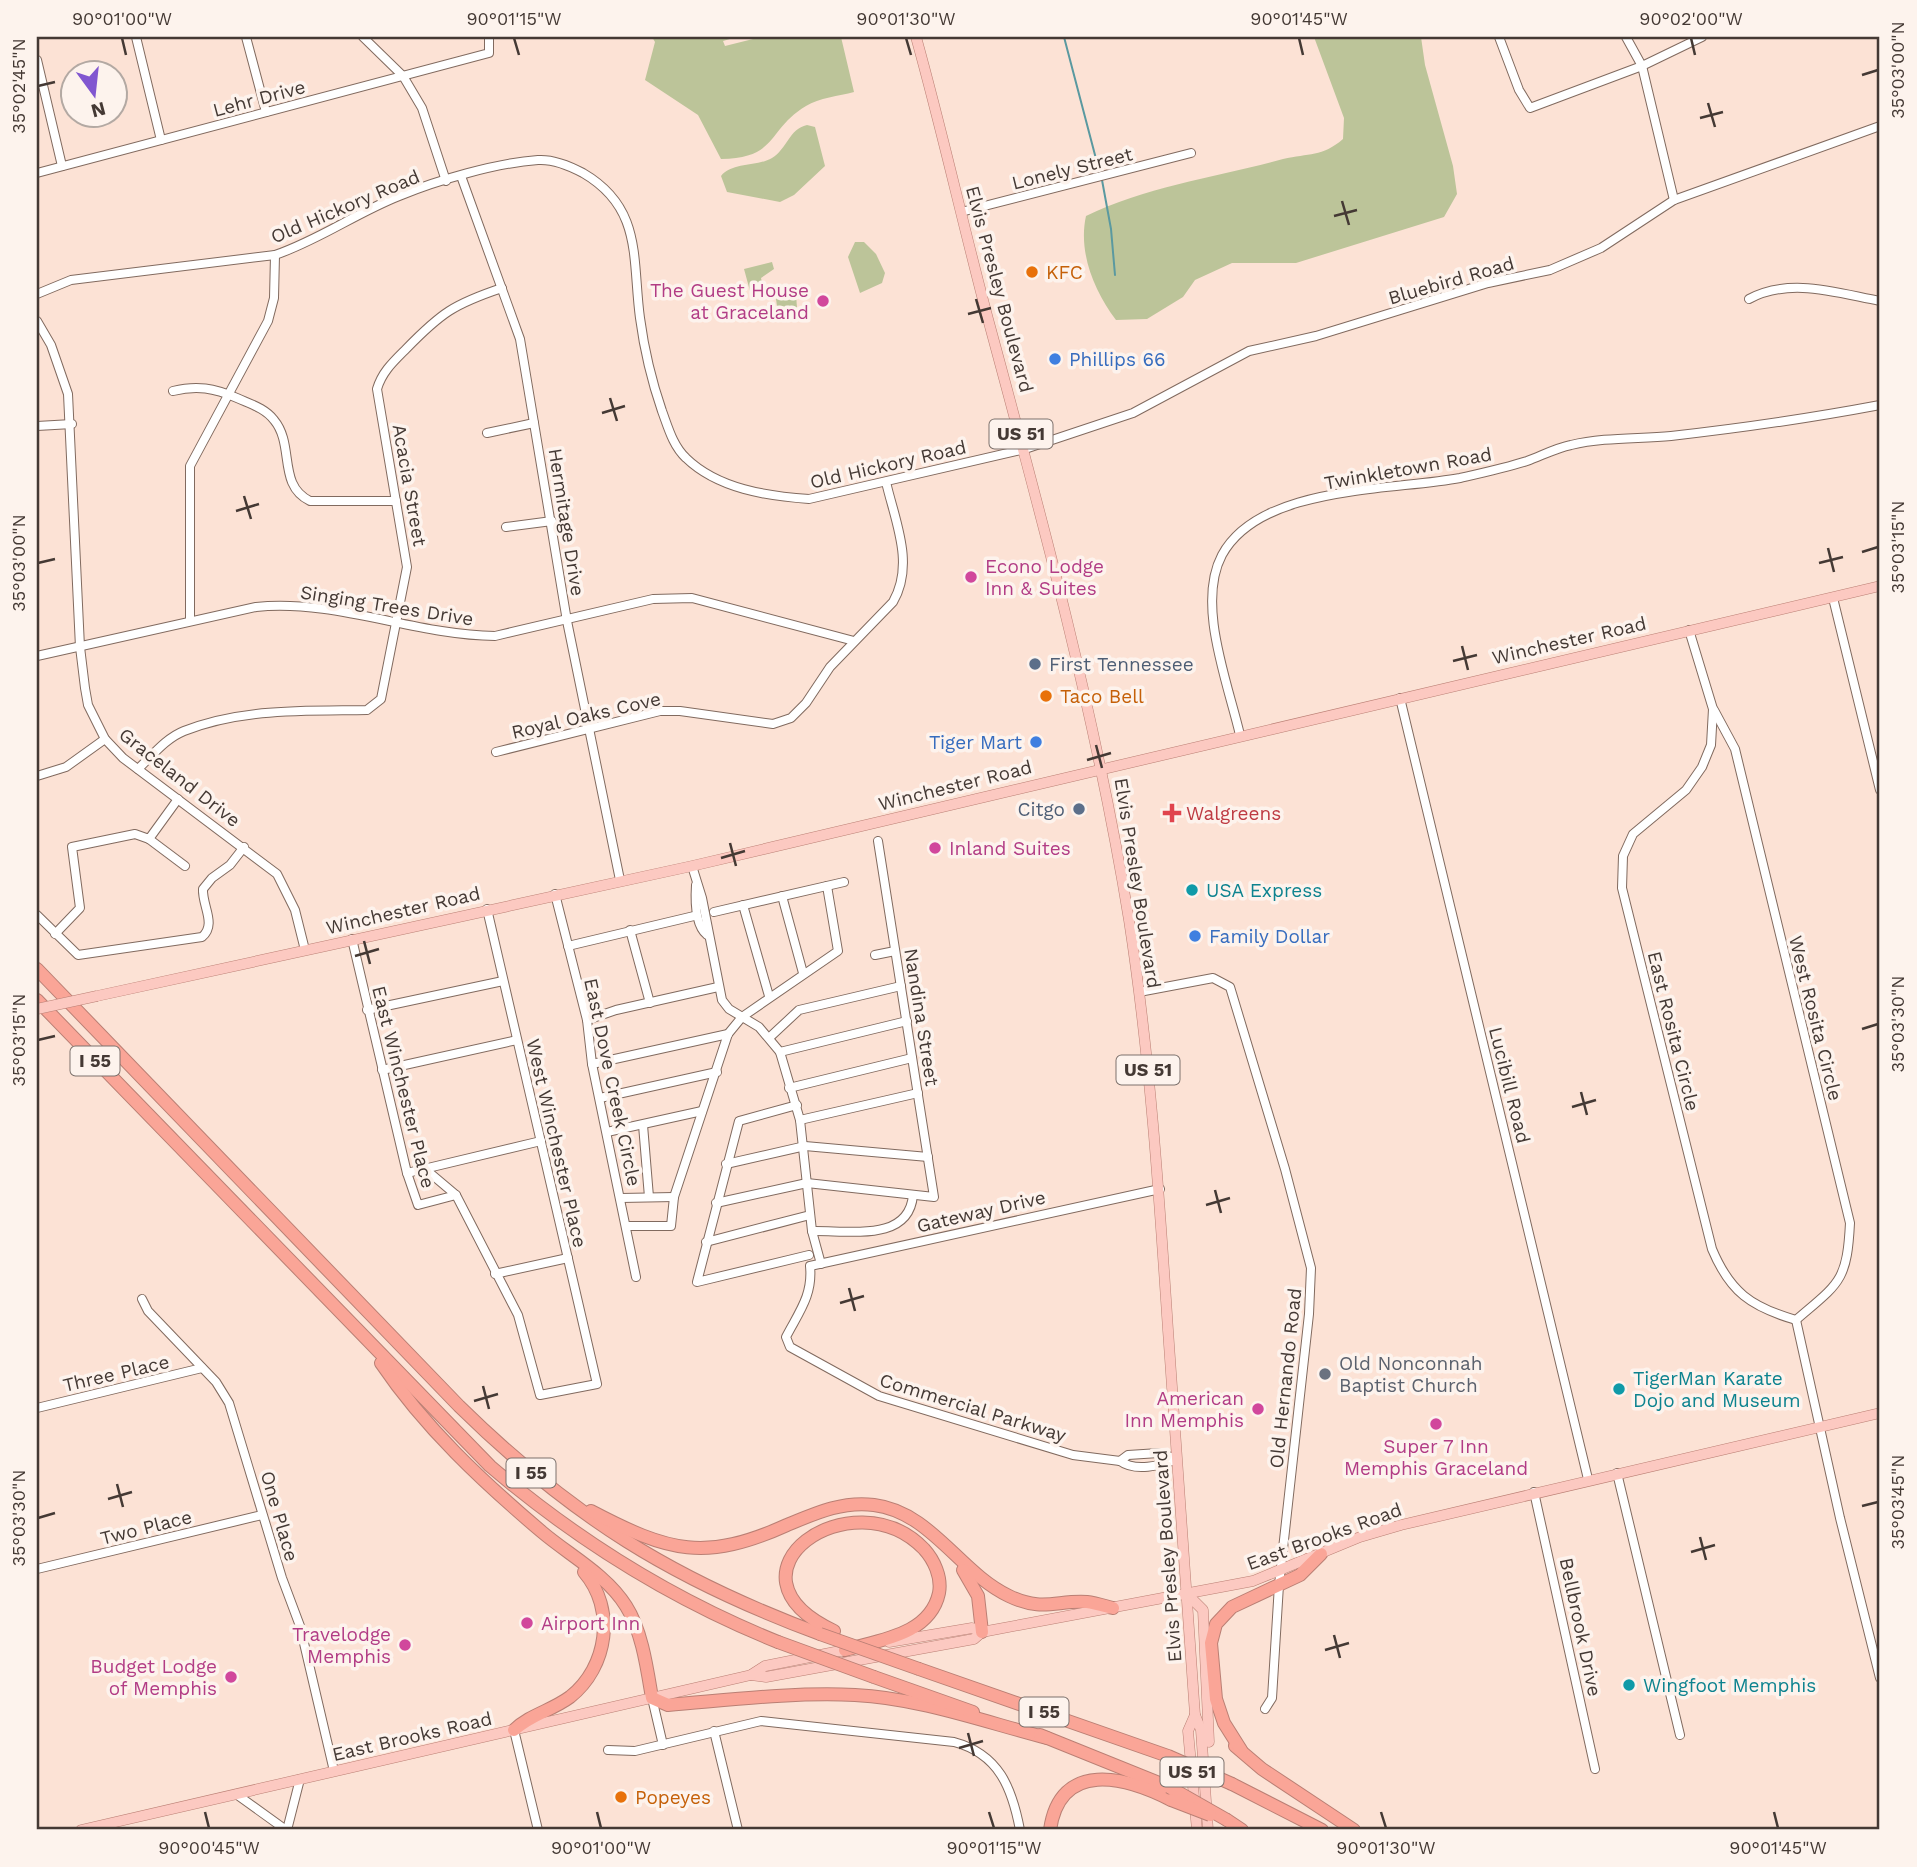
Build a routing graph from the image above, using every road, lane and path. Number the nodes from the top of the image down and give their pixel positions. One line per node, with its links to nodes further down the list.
1 (136, 37): 14 (street)
2 (246, 37): 12 (street)
3 (363, 37): 11 (street)
4 (489, 37): 11 (street, Lehr Drive)
5 (916, 37): 21 (main road, Elvis Presley Boulevard / US 51)
6 (1499, 37): 10 (street)
7 (1626, 37): 10 (street)
8 (1702, 37): 10 (street)
9 (37, 60): 16 (street)
10 (1642, 66): 20 (street)
11 (403, 76): 12 (street, Lehr Drive); 19 (street)
12 (266, 112): 14 (street, Lehr Drive)
13 (1880, 126): 20 (street, Bluebird Road)
14 (161, 140): 16 (street, Lehr Drive)
15 (1191, 153): 21 (street, Lonely Street)
16 (62, 166): 17 (street, Lehr Drive)
17 (37, 173)
18 (461, 176): 19 (street, Old Hickory Road); 23 (street, Hermitage Drive); 36 (street, Old Hickory Road)
19 (446, 181): 22 (street, Old Hickory Road)
20 (1674, 200): 35 (street, Bluebird Road)
21 (961, 212): 35 (main road, Elvis Presley Boulevard / US 51)
22 (275, 255): 24 (street, Old Hickory Road); 29 (street)
23 (502, 288): 31 (street, Hermitage Drive); 37 (street, Acacia Street)
24 (37, 294)
25 (1749, 299): 26 (street)
26 (1880, 301)
27 (37, 321): 32 (street, Graceland Drive)
28 (173, 391): 29 (street)
29 (229, 395): 37 (street); 42 (street)
30 (1880, 405): 52 (street, Twinkletown Road)
31 (534, 423): 34 (street); 38 (street, Hermitage Drive)
32 (72, 424): 33 (street); 47 (street, Graceland Drive)
33 (37, 426)
34 (487, 433)
35 (1025, 449): 36 (street, Old Hickory Road); 55 (main road, Elvis Presley Boulevard / US 51)
36 (886, 482): 46 (street, Royal Oaks Cove)
37 (396, 501): 44 (street, Acacia Street)
38 (552, 521): 39 (street); 43 (street, Hermitage Drive)
39 (506, 527)
40 (1880, 586): 41 (main road, Winchester Road)
41 (1833, 598): 45 (main road, Winchester Road); 58 (street)
42 (190, 621): 44 (street, Singing Trees Drive); 47 (street, Singing Trees Drive)
43 (567, 621): 44 (street, Singing Trees Drive); 46 (street, Singing Trees Drive); 51 (street, Hermitage Drive)
44 (395, 622): 56 (street, Acacia Street)
45 (1689, 630): 49 (main road, Winchester Road); 50 (street, East Rosita Circle)
46 (854, 641): 51 (street, Royal Oaks Cove)
47 (80, 647): 48 (street, Singing Trees Drive); 53 (street, Graceland Drive)
48 (37, 656)
49 (1401, 698): 52 (main road, Winchester Road); 145 (street, Lucibill Road)
50 (1713, 709): 136 (street, West Rosita Circle); 136 (street, East Rosita Circle)
51 (588, 731): 54 (street, Royal Oaks Cove); 65 (street, Hermitage Drive)
52 (1240, 735): 55 (main road, Winchester Road)
53 (105, 739): 56 (street, Graceland Drive); 57 (street)
54 (496, 751)
55 (1101, 767): 64 (main road, Winchester Road); 86 (main road, Elvis Presley Boulevard / US 51)
56 (138, 769): 59 (street, Graceland Drive)
57 (37, 776)
58 (1880, 790)
59 (178, 799): 60 (street); 62 (street, Graceland Drive)
60 (149, 839): 63 (street); 75 (street)
61 (878, 841): 79 (street, Nandina Street)
62 (244, 847): 75 (street); 78 (street, Graceland Drive)
63 (185, 866)
64 (692, 866): 65 (main road, Winchester Road); 72 (street)
65 (620, 880): 68 (main road, Winchester Road)
66 (844, 882): 67 (street)
67 (828, 886): 69 (street); 82 (street)
68 (555, 894): 71 (main road, Winchester Road); 77 (street, East Dove Creek Circle)
69 (782, 896): 70 (street); 82 (street)
70 (743, 905): 72 (street); 87 (street)
71 (487, 909): 76 (main road, Winchester Road); 83 (street, West Winchester Place)
72 (703, 914): 74 (street); 85 (street)
73 (37, 915): 75 (street)
74 (630, 930): 77 (street); 89 (street)
75 (55, 934)
76 (352, 939): 78 (main road, Winchester Road); 91 (street, East Winchester Place)
77 (568, 946): 93 (street, East Dove Creek Circle)
78 (305, 950): 90 (main road, Winchester Road, bridge)
79 (895, 951): 80 (street); 84 (street, Nandina Street)
80 (875, 955)
81 (37, 970): 146 (highway, I 55)
82 (803, 973): 87 (street)
83 (503, 981): 91 (street); 97 (street, West Winchester Place)
84 (901, 986): 94 (street, Nandina Street); 96 (street)
85 (718, 987): 89 (street); 92 (street)
86 (1139, 992): 118 (main road, Elvis Presley Boulevard / US 51); 153 (street, Old Hernando Road)
87 (769, 996): 92 (street)
88 (37, 1000): 137 (highway, I 55)
89 (650, 1003): 93 (street)
90 (37, 1009)
91 (367, 1010): 101 (street, East Winchester Place)
92 (742, 1017): 95 (street); 96 (street)
93 (587, 1020): 100 (street, East Dove Creek Circle)
94 (907, 1021): 98 (street); 99 (street, Nandina Street)
95 (728, 1034): 100 (street); 102 (street)
96 (770, 1037): 98 (street)
97 (517, 1040): 101 (street); 111 (street, West Winchester Place)
98 (780, 1052): 103 (street)
99 (912, 1058): 103 (street); 104 (street, Nandina Street)
100 (592, 1064): 105 (street, East Dove Creek Circle)
101 (382, 1070): 116 (street, East Winchester Place)
102 (717, 1072): 105 (street); 107 (street)
103 (789, 1088): 106 (street)
104 (918, 1093): 108 (street); 113 (street, Nandina Street)
105 (600, 1098): 110 (street, East Dove Creek Circle)
106 (797, 1105): 108 (street); 114 (street)
107 (702, 1111): 109 (street); 122 (street)
108 (800, 1120): 112 (street)
109 (643, 1125): 110 (street); 121 (street)
110 (607, 1132): 123 (street, East Dove Creek Circle)
111 (541, 1141): 115 (street); 130 (street, West Winchester Place)
112 (805, 1146): 113 (street); 114 (street); 117 (street)
113 (928, 1157): 120 (street, Nandina Street)
114 (726, 1164): 124 (street)
115 (424, 1168): 116 (street); 119 (street, East Winchester Place)
116 (407, 1173): 119 (street, East Winchester Place)
117 (807, 1183): 120 (street); 124 (street); 125 (street)
118 (1160, 1189): 131 (street, Gateway Drive); 143 (main road, Elvis Presley Boulevard / US 51)
119 (456, 1195): 133 (street, East Winchester Place)
120 (913, 1195): 127 (street)
121 (649, 1197): 122 (street); 123 (street)
122 (674, 1197): 126 (street)
123 (621, 1198): 126 (street, East Dove Creek Circle)
124 (716, 1203): 128 (street)
125 (810, 1214): 127 (street); 128 (street)
126 (626, 1226): 134 (street, East Dove Creek Circle)
127 (812, 1231): 131 (street)
128 (706, 1242): 129 (street)
129 (809, 1255)
130 (568, 1258): 133 (street); 139 (street, West Winchester Place)
131 (821, 1264): 132 (street, Gateway Drive)
132 (810, 1266): 143 (street, Commercial Parkway)
133 (495, 1274): 139 (street, East Winchester Place)
134 (636, 1277)
135 (142, 1299): 138 (street, One Place)
136 (1796, 1321): 142 (street)
137 (363, 1337): 150 (highway); 168 (highway, I 55, bridge)
138 (202, 1368): 140 (street, Three Place); 148 (street, One Place)
139 (597, 1384)
140 (37, 1408)
141 (1880, 1413): 142 (main road, East Brooks Road)
142 (1819, 1427): 144 (main road, East Brooks Road); 160 (street)
143 (1177, 1460): 154 (main road, Elvis Presley Boulevard / US 51)
144 (1616, 1473): 145 (main road, East Brooks Road); 167 (street)
145 (1588, 1479): 147 (main road, East Brooks Road)
146 (553, 1491): 149 (highway); 158 (highway, I 55, bridge)
147 (1534, 1492): 151 (main road, East Brooks Road); 172 (street, Bellbrook Drive)
148 (262, 1515): 152 (street, Two Place); 173 (street, One Place)
149 (945, 1547): 155 (highway); 156 (highway)
150 (567, 1554): 162 (highway); 165 (highway)
151 (1321, 1554): 153 (highway)
152 (37, 1569)
153 (1280, 1579): 154 (main road, East Brooks Road); 163 (street, Old Hernando Road); 171 (highway)
154 (1188, 1595): 155 (main road, East Brooks Road); 161 (main road); 164 (main road, Elvis Presley Boulevard / US 51)
155 (1113, 1608): 156 (main road, East Brooks Road)
156 (982, 1632): 157 (main road, East Brooks Road); 159 (main road, East Brooks Road)
157 (845, 1650): 158 (highway); 159 (main road, East Brooks Road)
158 (868, 1651): 186 (highway, I 55, bridge)
159 (751, 1675): 162 (main road, East Brooks Road)
160 (1880, 1678)
161 (1206, 1692): 171 (highway); 175 (main road)
162 (652, 1698): 165 (main road, East Brooks Road); 168 (highway); 169 (street)
163 (1265, 1709)
164 (1195, 1715): 175 (main road, Elvis Presley Boulevard / US 51); 184 (main road, Elvis Presley Boulevard / US 51)
165 (514, 1730): 173 (main road, East Brooks Road); 180 (street)
166 (714, 1731): 169 (street); 181 (street); 182 (street)
167 (1680, 1735)
168 (1047, 1738): 177 (highway, I 55, bridge)
169 (663, 1745): 170 (street)
170 (608, 1750)
171 (1241, 1750): 187 (highway)
172 (1595, 1769)
173 (334, 1771): 174 (main road, East Brooks Road)
174 (300, 1779): 176 (main road, East Brooks Road); 179 (street)
175 (1205, 1789): 185 (main road, Elvis Presley Boulevard / US 51)
176 (236, 1794): 178 (main road, East Brooks Road); 179 (street)
177 (1235, 1825): 183 (highway, bridge)
178 (81, 1830)
179 (287, 1830)
180 (538, 1830)
181 (738, 1830)
182 (1020, 1830)
183 (1050, 1830)
184 (1197, 1830)
185 (1208, 1830)
186 (1322, 1830)
187 (1354, 1830)

